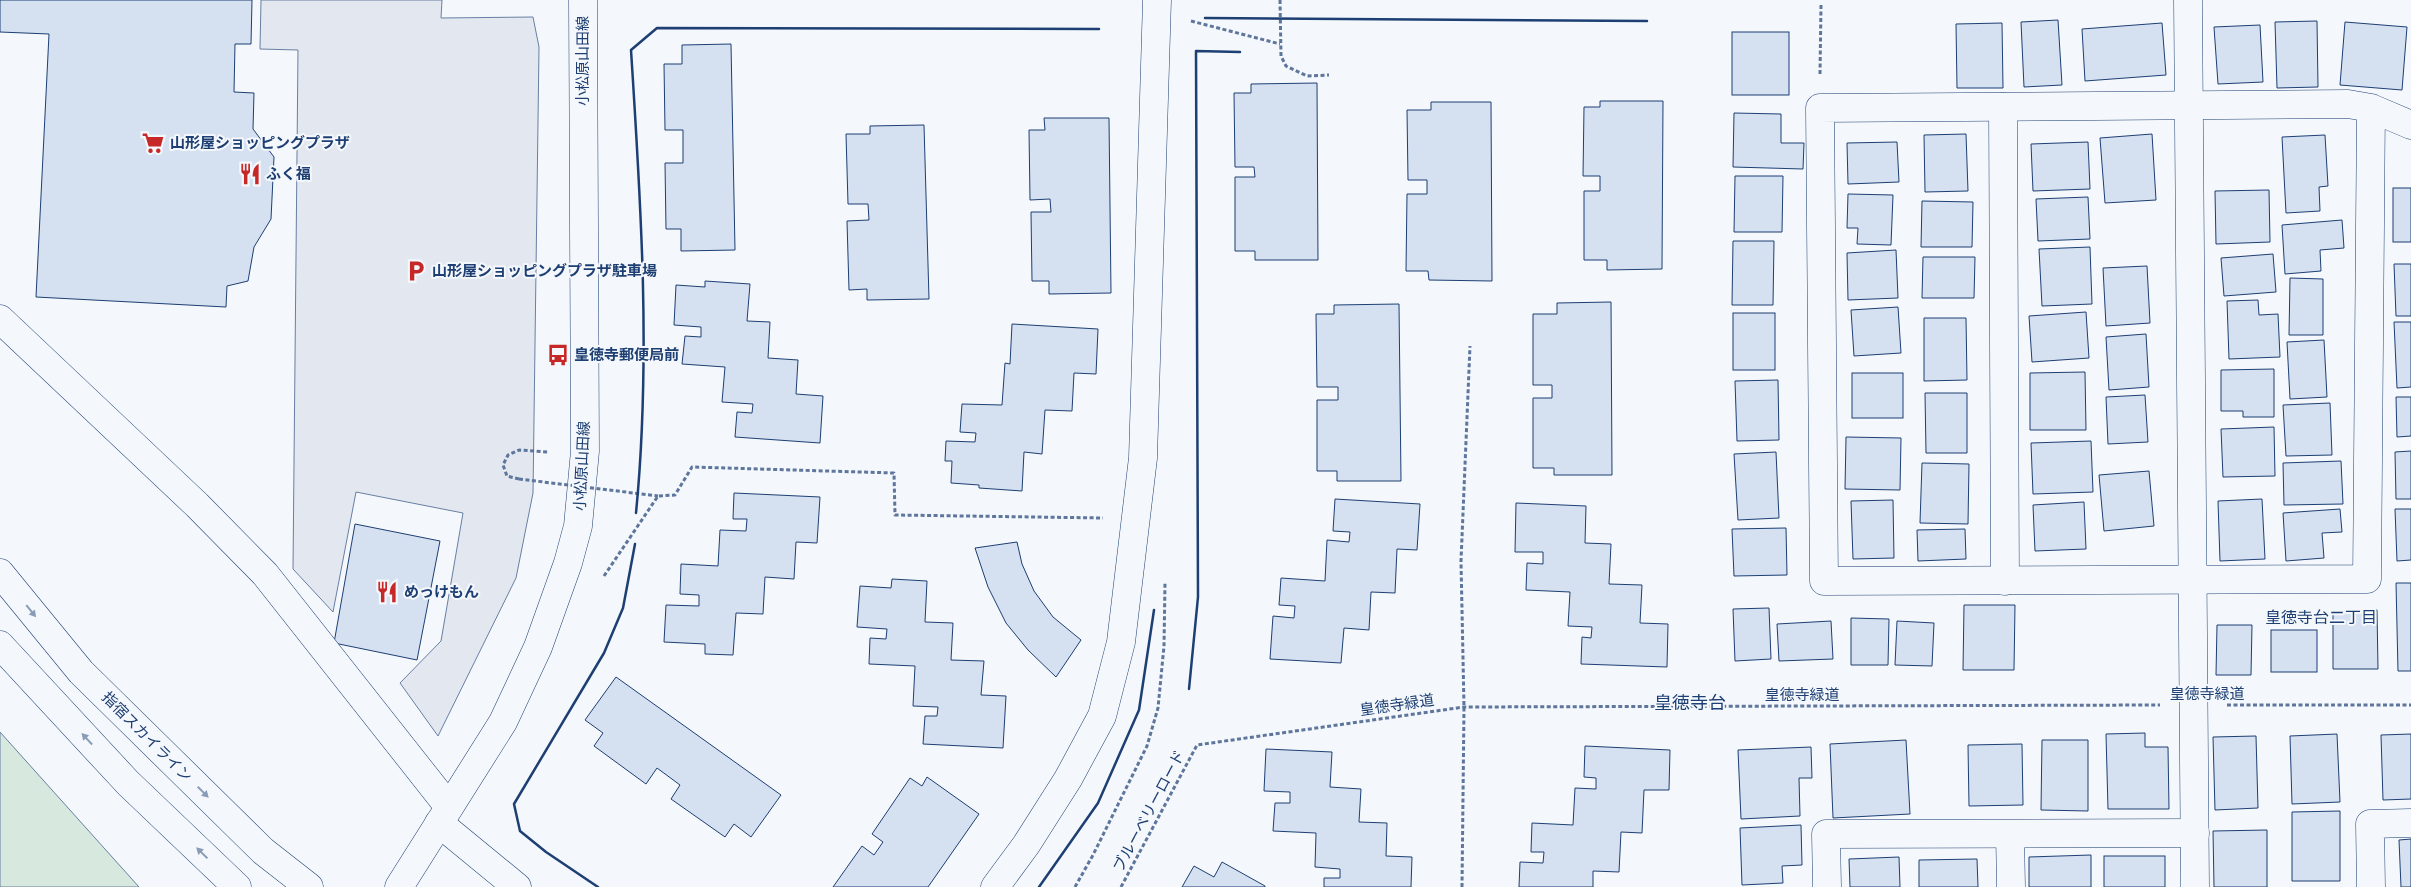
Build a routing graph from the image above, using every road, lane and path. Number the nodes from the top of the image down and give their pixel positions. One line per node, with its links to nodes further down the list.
1 (583, 0): 29 (street, 小松原山田線)
2 (1157, 0): 18 (street)
3 (1280, 0): 7 (path)
4 (2188, 0): 9 (street)
5 (1821, 5): 11 (path)
6 (1188, 20): 7 (path)
7 (1280, 44): 8 (path)
8 (1329, 75)
9 (2189, 106): 10 (street); 12 (street); 21 (street)
10 (2003, 107): 11 (street); 22 (street)
11 (1820, 108): 22 (street)
12 (2371, 108): 13 (street); 21 (street)
13 (2411, 125)
14 (0, 319): 29 (street)
15 (1470, 346): 27 (path)
16 (548, 452): 17 (path, bridge)
17 (658, 496): 18 (path); 20 (path)
18 (1136, 519): 37 (street)
19 (0, 573): 34 (street, 指宿スカイライン, one-way to 34)
20 (604, 576)
21 (2193, 580): 22 (street); 25 (street)
22 (2005, 581)
23 (0, 645): 33 (street, one-way to 23)
24 (1159, 694): 38 (path)
25 (2194, 705): 26 (path, 皇徳寺緑道); 27 (path, 皇徳寺緑道); 32 (street)
26 (2411, 705)
27 (1464, 707): 28 (path, 皇徳寺緑道); 40 (path)
28 (1197, 745): 39 (path, ブルーベリーロード)
29 (444, 815): 35 (street, 小松原山田線); 36 (street)
30 (2411, 823): 44 (street)
31 (2010, 834): 32 (street); 41 (street); 42 (street)
32 (2195, 834): 43 (street)
33 (237, 887)
34 (309, 887)
35 (399, 887)
36 (516, 887)
37 (995, 887)
38 (1075, 887)
39 (1121, 887)
40 (1462, 887)
41 (1827, 887)
42 (2011, 887)
43 (2195, 887)
44 (2371, 887)

